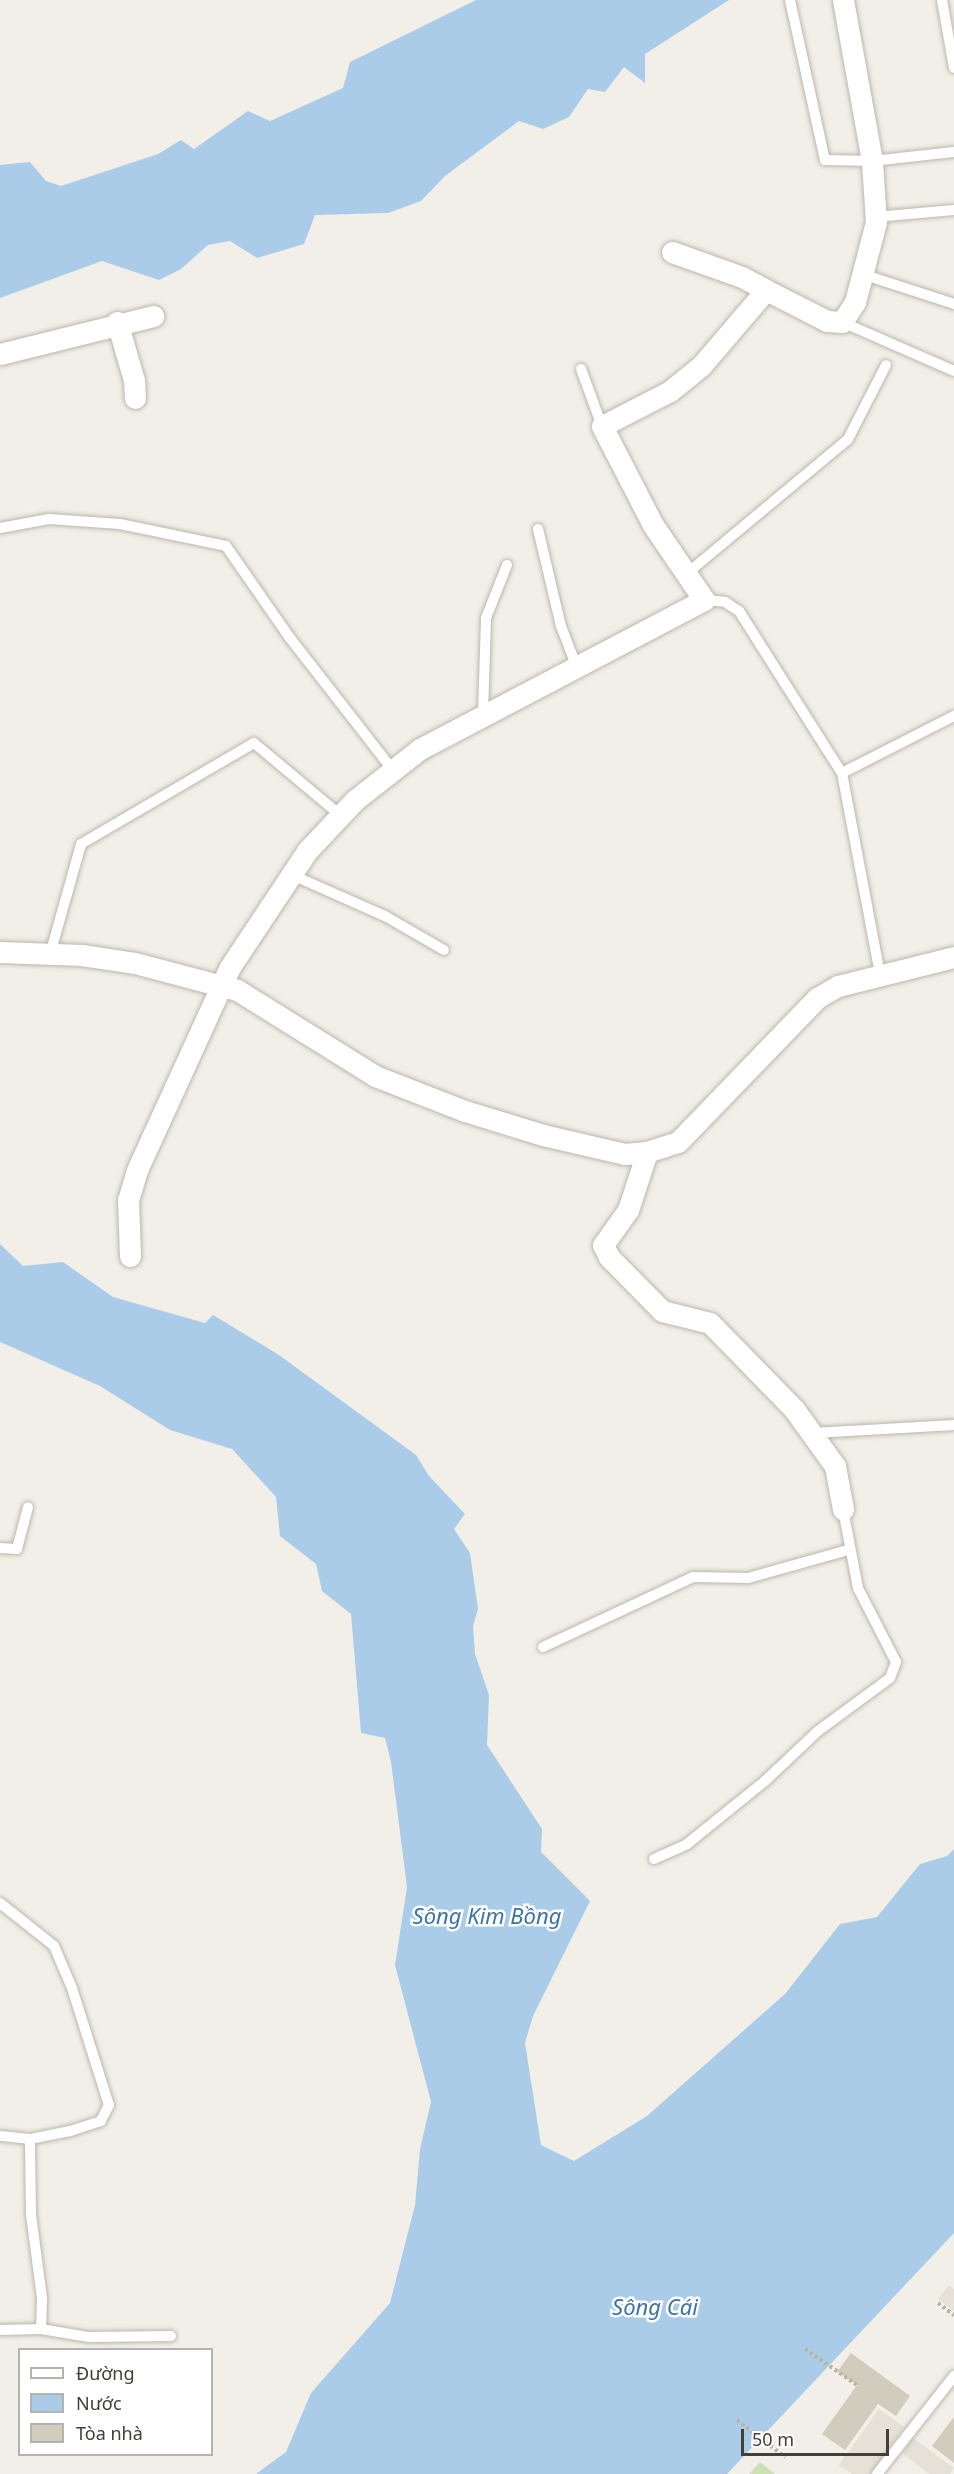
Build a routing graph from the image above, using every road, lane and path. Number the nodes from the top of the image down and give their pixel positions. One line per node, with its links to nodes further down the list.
1 (790, 0): 6 (lane)
2 (843, 0): 6 (street)
3 (942, 0): 4 (lane)
4 (954, 68)
5 (954, 152): 6 (lane)
6 (872, 161): 8 (street)
7 (954, 210): 8 (lane)
8 (875, 217): 10 (street)
9 (672, 252): 11 (street)
10 (865, 275): 12 (lane); 15 (street)
11 (766, 290): 15 (street); 21 (street)
12 (954, 304)
13 (153, 316): 14 (street)
14 (117, 322): 16 (street); 20 (street)
15 (842, 322): 19 (lane)
16 (0, 354)
17 (886, 365): 25 (lane)
18 (581, 369): 21 (lane)
19 (954, 371)
20 (135, 398)
21 (602, 426): 25 (street)
22 (0, 528): 30 (lane)
23 (538, 529): 27 (lane)
24 (507, 565): 28 (lane)
25 (684, 575): 26 (street)
26 (704, 600): 27 (street); 31 (lane)
27 (576, 665): 28 (street)
28 (483, 714): 30 (street)
29 (954, 716): 31 (lane)
30 (392, 770): 32 (street)
31 (842, 773): 38 (lane)
32 (340, 816): 33 (street); 35 (lane)
33 (290, 874): 34 (lane); 39 (street)
34 (444, 950)
35 (51, 951): 36 (street); 39 (street)
36 (0, 952)
37 (954, 957): 38 (street)
38 (880, 975): 40 (street)
39 (220, 986): 40 (street); 41 (street)
40 (647, 1152): 43 (street)
41 (130, 1256)
42 (954, 1425): 43 (lane)
43 (814, 1433): 45 (street)
44 (28, 1507): 46 (lane)
45 (843, 1509): 47 (lane)
46 (0, 1548)
47 (848, 1550): 48 (lane); 49 (lane)
48 (543, 1647)
49 (654, 1859)
50 (0, 1903): 52 (lane)
51 (0, 2136): 52 (lane)
52 (30, 2139): 55 (lane)
53 (938, 2303): 54 (path)
54 (954, 2315)
55 (42, 2329): 56 (lane); 57 (lane)
56 (0, 2330)
57 (171, 2336)
58 (805, 2349): 60 (path)
59 (954, 2376): 63 (lane)
60 (856, 2385)
61 (737, 2420): 62 (path)
62 (785, 2457)
63 (877, 2474)

